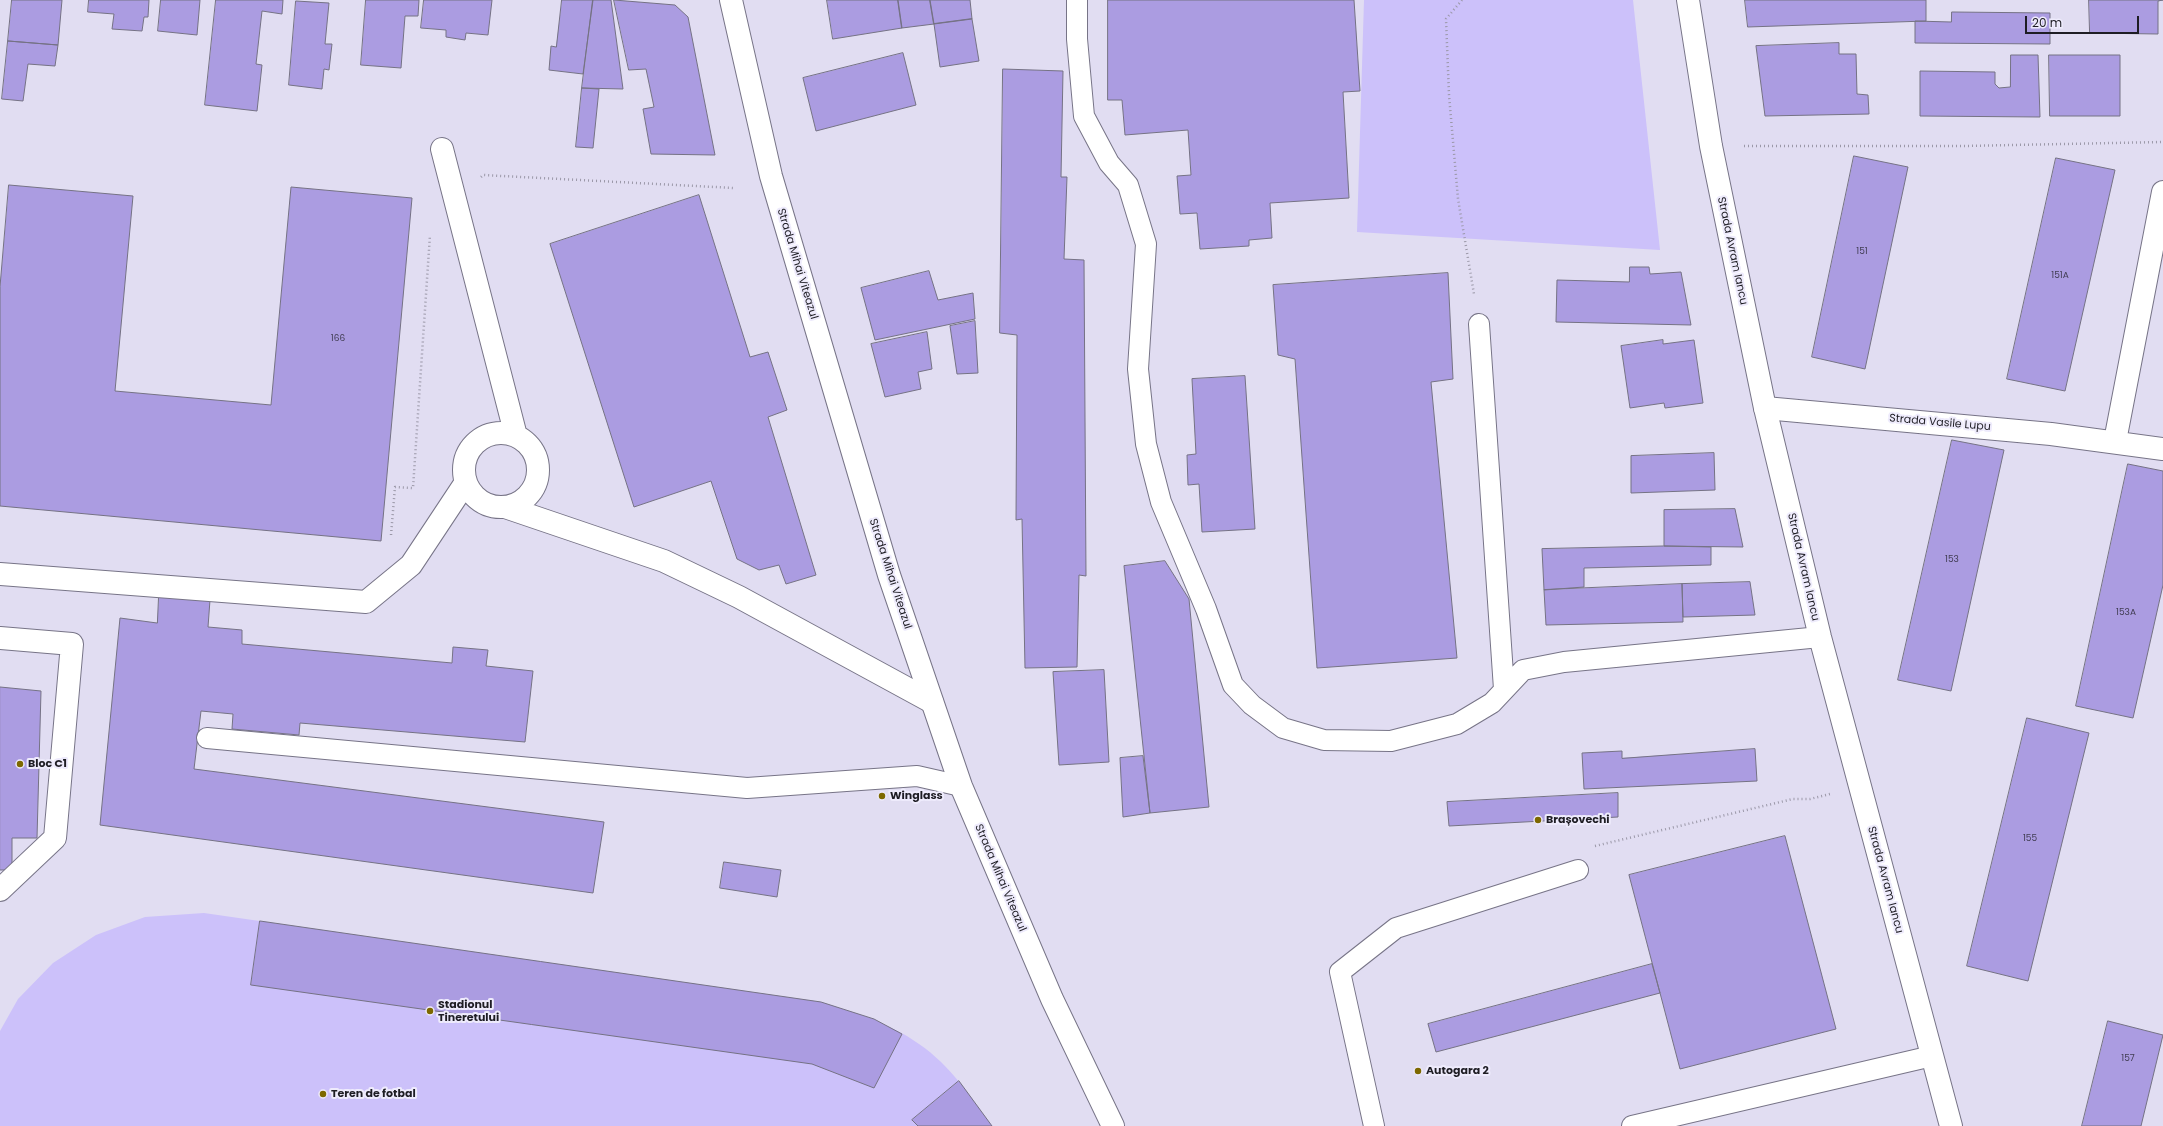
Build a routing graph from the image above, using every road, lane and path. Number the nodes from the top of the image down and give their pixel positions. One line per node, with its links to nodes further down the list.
1 (731, 0): 20 (street, Strada Mihai Viteazul)
2 (1077, 0): 19 (lane)
3 (1462, 0): 9 (path)
4 (1688, 0): 6 (street, Strada Avram Iancu)
5 (2163, 142): 6 (path)
6 (1711, 146): 10 (street, Strada Avram Iancu)
7 (442, 149): 11 (street)
8 (2163, 192): 12 (street)
9 (1479, 324): 19 (lane)
10 (1765, 408): 12 (street, Strada Vasile Lupu); 17 (street, Strada Avram Iancu)
11 (516, 436): 14 (street); 15 (street)
12 (2115, 441): 13 (street, Strada Vasile Lupu)
13 (2163, 449)
14 (466, 482): 15 (street); 16 (street)
15 (505, 507): 20 (street)
16 (0, 574)
17 (1820, 637): 19 (lane); 23 (street, Strada Avram Iancu)
18 (0, 638): 26 (street)
19 (1504, 689)
20 (932, 702): 22 (street, Strada Mihai Viteazul)
21 (207, 738): 22 (lane)
22 (961, 786): 28 (street, Strada Mihai Viteazul)
23 (1860, 787): 24 (path); 27 (street, Strada Avram Iancu)
24 (1592, 847)
25 (1578, 870): 29 (lane)
26 (0, 890)
27 (1932, 1056): 30 (lane); 31 (street, Strada Avram Iancu)
28 (1113, 1126)
29 (1374, 1126)
30 (1632, 1126)
31 (1951, 1126)

